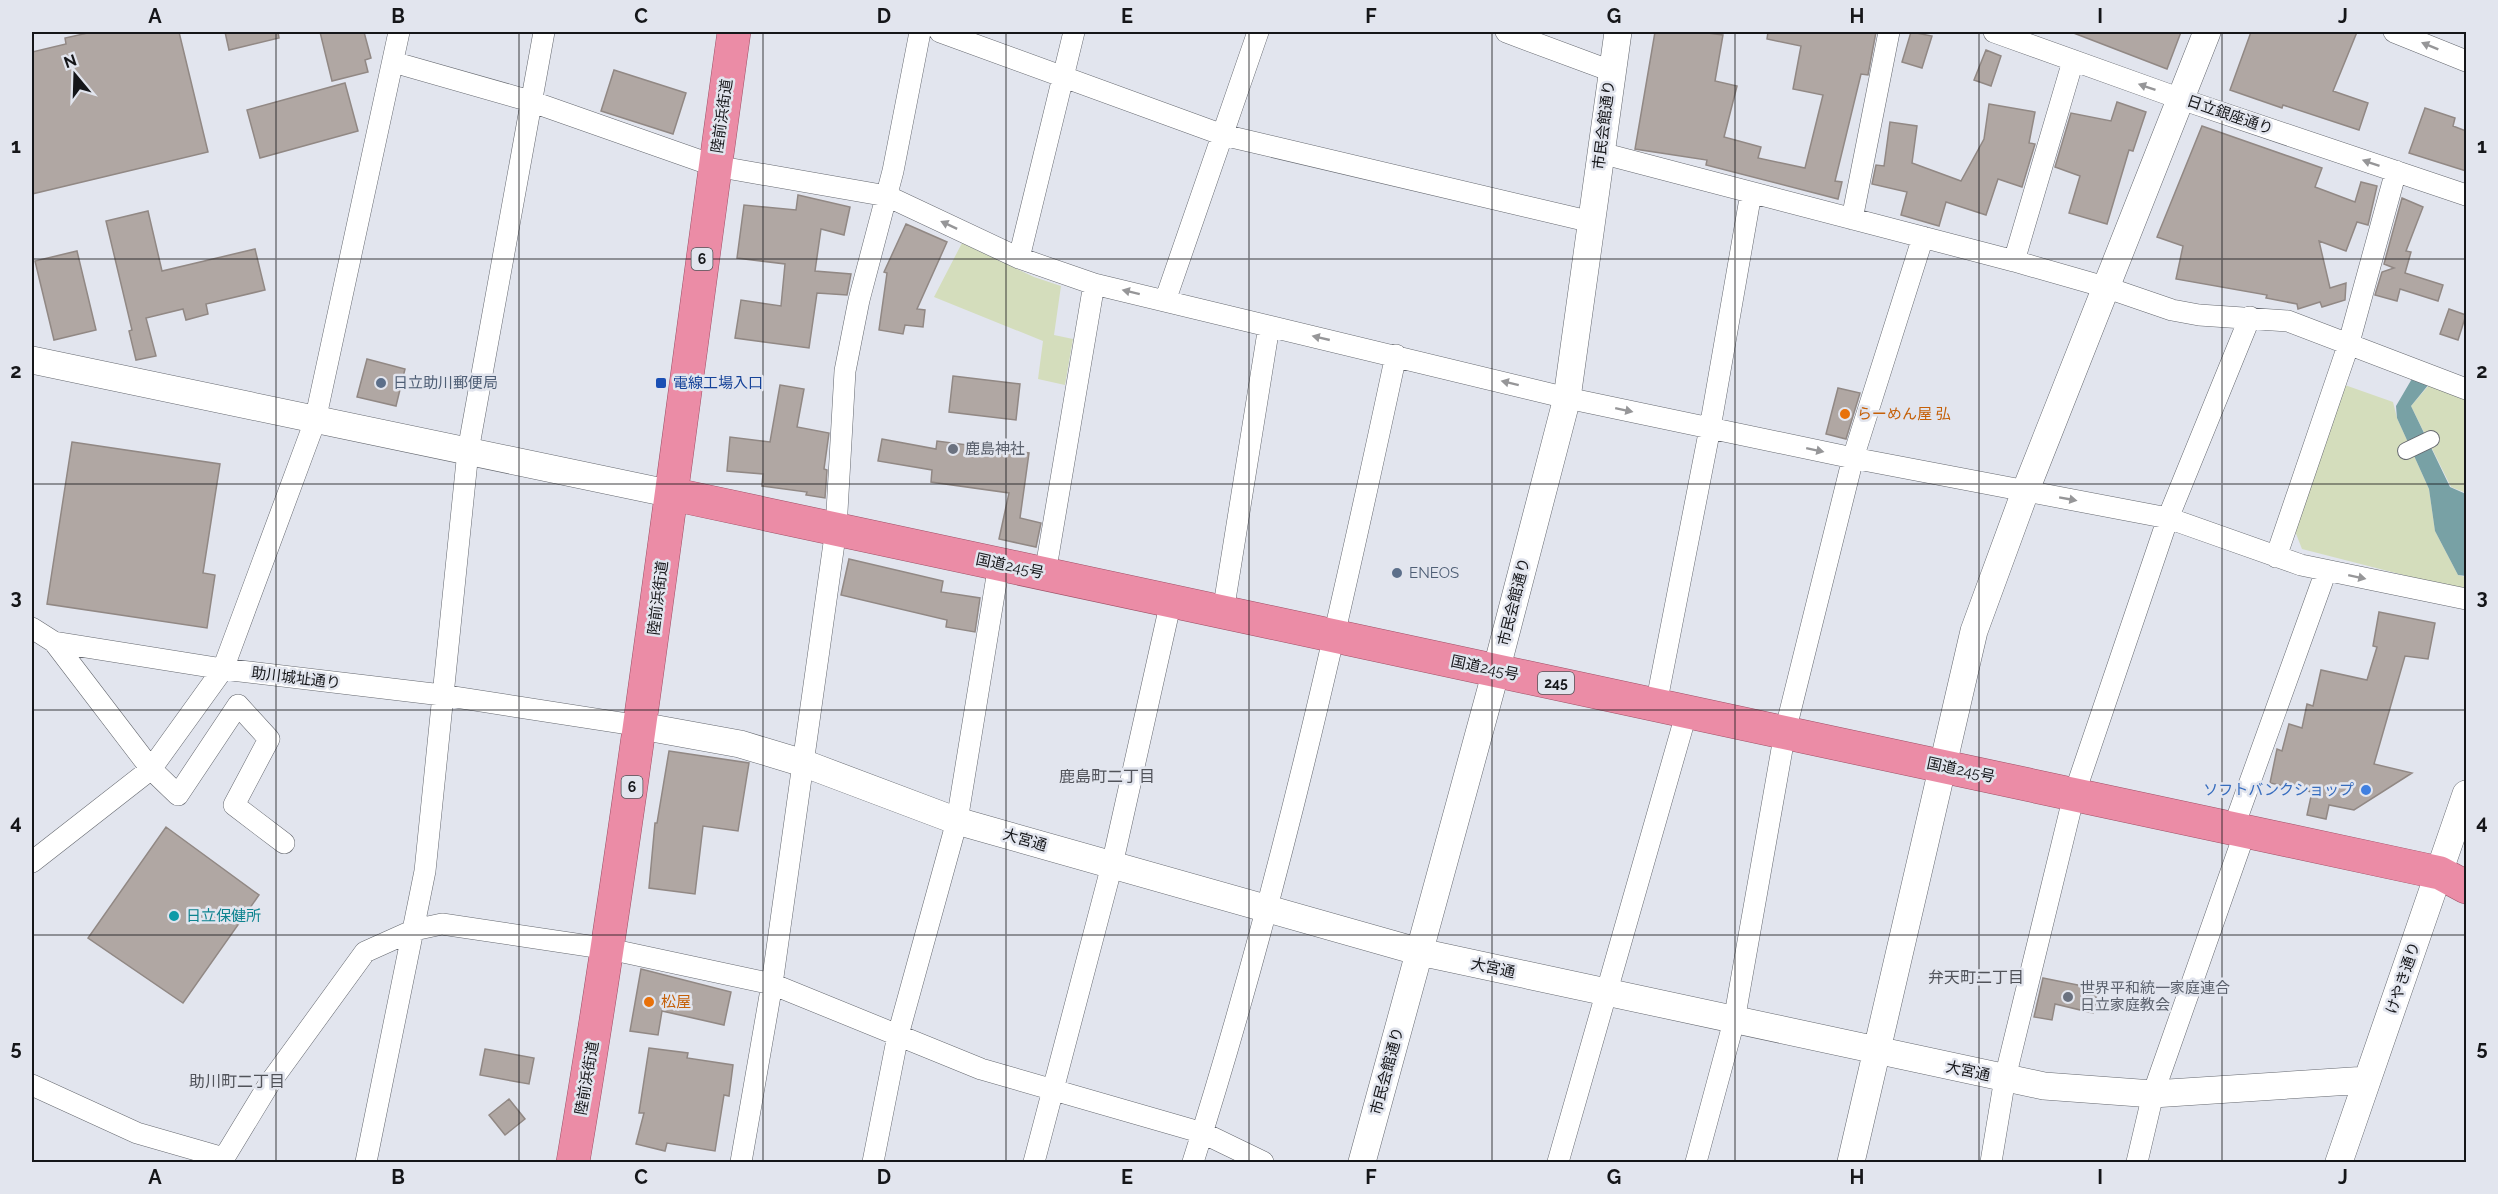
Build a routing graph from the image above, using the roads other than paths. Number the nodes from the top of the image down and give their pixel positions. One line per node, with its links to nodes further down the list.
1 (399, 32): 14 (street)
2 (544, 32): 20 (street)
3 (734, 32): 23 (highway, 陸前浜街道 / 6)
4 (920, 32): 27 (street)
5 (940, 32): 18 (street)
6 (1074, 32): 18 (street)
7 (1258, 32): 21 (street)
8 (1506, 32): 17 (street)
9 (1618, 32): 17 (street, 市民会館通り)
10 (1889, 32): 28 (street)
11 (1994, 32): 15 (street, 日立銀座通り)
12 (2207, 32): 19 (street)
13 (2394, 32): 16 (street, one-way to 13)
14 (393, 62): 20 (street); 43 (street)
15 (2073, 62): 19 (street, 日立銀座通り, one-way to 15); 32 (street)
16 (2466, 62)
17 (1611, 71): 22 (street, 市民会館通り)
18 (1062, 75): 21 (street); 31 (street)
19 (2181, 99): 24 (street, 日立銀座通り, one-way to 19); 34 (street)
20 (530, 101): 23 (street); 46 (street)
21 (1223, 135): 29 (street); 35 (street)
22 (1601, 153): 25 (street); 29 (street, 市民会館通り)
23 (715, 166): 27 (street); 50 (highway, 陸前浜街道 / 6)
24 (2396, 171): 26 (street, 日立銀座通り); 38 (street)
25 (1751, 193): 28 (street); 44 (street)
26 (2466, 195)
27 (887, 196): 31 (street, one-way to 27); 52 (street)
28 (1852, 219): 30 (street)
29 (1592, 222): 42 (street, 市民会館通り)
30 (1923, 237): 32 (street); 48 (street)
31 (1019, 258): 33 (street)
32 (2014, 261): 34 (street)
33 (1094, 284): 35 (street, one-way to 33); 56 (street)
34 (2105, 287): 36 (street); 49 (street)
35 (1165, 301): 37 (street)
36 (2250, 317): 38 (street); 51 (street)
37 (1269, 326): 39 (street, one-way to 37); 59 (street)
38 (2348, 346): 41 (street); 53 (street)
39 (1396, 355): 42 (street, one-way to 39); 61 (street)
40 (32, 360): 43 (street)
41 (2466, 389)
42 (1567, 398): 44 (street, one-way to 44); 64 (street, 市民会館通り)
43 (315, 421): 46 (street); 63 (street)
44 (1710, 428): 48 (street, one-way to 48); 66 (street)
45 (2431, 439): 47 (street)
46 (468, 451): 50 (street); 65 (street)
47 (2406, 451)
48 (1852, 458): 49 (street); 69 (street)
49 (2025, 492): 51 (street, one-way to 51); 71 (street)
50 (672, 494): 52 (highway, 国道245号 / 245); 68 (highway, 陸前浜街道 / 6)
51 (2169, 518): 53 (street); 74 (street)
52 (836, 529): 54 (highway, 国道245号 / 245); 70 (street)
53 (2276, 557): 55 (street)
54 (999, 564): 56 (highway, 国道245号 / 245); 75 (street)
55 (2326, 571): 57 (street, one-way to 57); 76 (street)
56 (1045, 574): 58 (highway, 国道245号 / 245)
57 (2466, 599)
58 (1171, 601): 59 (highway, 国道245号 / 245); 79 (street)
59 (1223, 612): 61 (highway, 国道245号 / 245)
60 (32, 628): 62 (street)
61 (1336, 636): 64 (highway, 国道245号 / 245); 81 (street)
62 (54, 642): 63 (street, 助川城址通り); 72 (street)
63 (223, 669): 65 (street, 助川城址通り); 72 (street)
64 (1496, 670): 66 (highway, 国道245号 / 245); 84 (street, 市民会館通り)
65 (442, 695): 68 (street, 助川城址通り); 82 (street)
66 (1656, 705): 67 (highway, 国道245号 / 245)
67 (1687, 711): 69 (highway, 国道245号 / 245); 86 (street)
68 (641, 726): 70 (street, 大宮通); 83 (highway, 陸前浜街道 / 6)
69 (1785, 732): 71 (highway, 国道245号 / 245); 87 (street)
70 (803, 763): 75 (street, 大宮通); 85 (street)
71 (1941, 766): 74 (highway, 国道245号 / 245); 89 (street)
72 (151, 769): 77 (street); 78 (street)
73 (2466, 794): 80 (street, けやき通り)
74 (2074, 795): 76 (highway, 国道245号 / 245); 90 (street)
75 (957, 821): 79 (street, 大宮通); 88 (street)
76 (2239, 830): 80 (highway, 国道245号 / 245); 94 (street)
77 (284, 843)
78 (32, 862)
79 (1112, 865): 81 (street, 大宮通); 93 (street)
80 (2458, 877): 91 (street, けやき通り)
81 (1265, 909): 84 (street, 大宮通); 95 (street)
82 (414, 930): 83 (street); 96 (street); 97 (street)
83 (609, 949): 85 (street); 98 (highway, 陸前浜街道 / 6)
84 (1420, 952): 86 (street, 大宮通); 104 (street, 市民会館通り)
85 (772, 984): 88 (street); 99 (street)
86 (1606, 992): 87 (street, 大宮通); 105 (street)
87 (1734, 1021): 89 (street, 大宮通); 106 (street)
88 (898, 1035): 93 (street); 100 (street)
89 (1878, 1052): 90 (street, 大宮通); 107 (street)
90 (2006, 1078): 94 (street, 大宮通); 108 (street)
91 (2367, 1080): 94 (street, 大宮通); 110 (street, けやき通り)
92 (32, 1085): 96 (street)
93 (1053, 1090): 95 (street); 101 (street)
94 (2153, 1094): 109 (street)
95 (1203, 1133): 102 (street); 103 (street)
96 (231, 1160)
97 (366, 1162)
98 (573, 1162)
99 (741, 1162)
100 (873, 1162)
101 (1034, 1162)
102 (1193, 1162)
103 (1263, 1162)
104 (1362, 1162)
105 (1558, 1162)
106 (1696, 1162)
107 (1851, 1162)
108 (1991, 1162)
109 (2137, 1162)
110 (2339, 1162)

